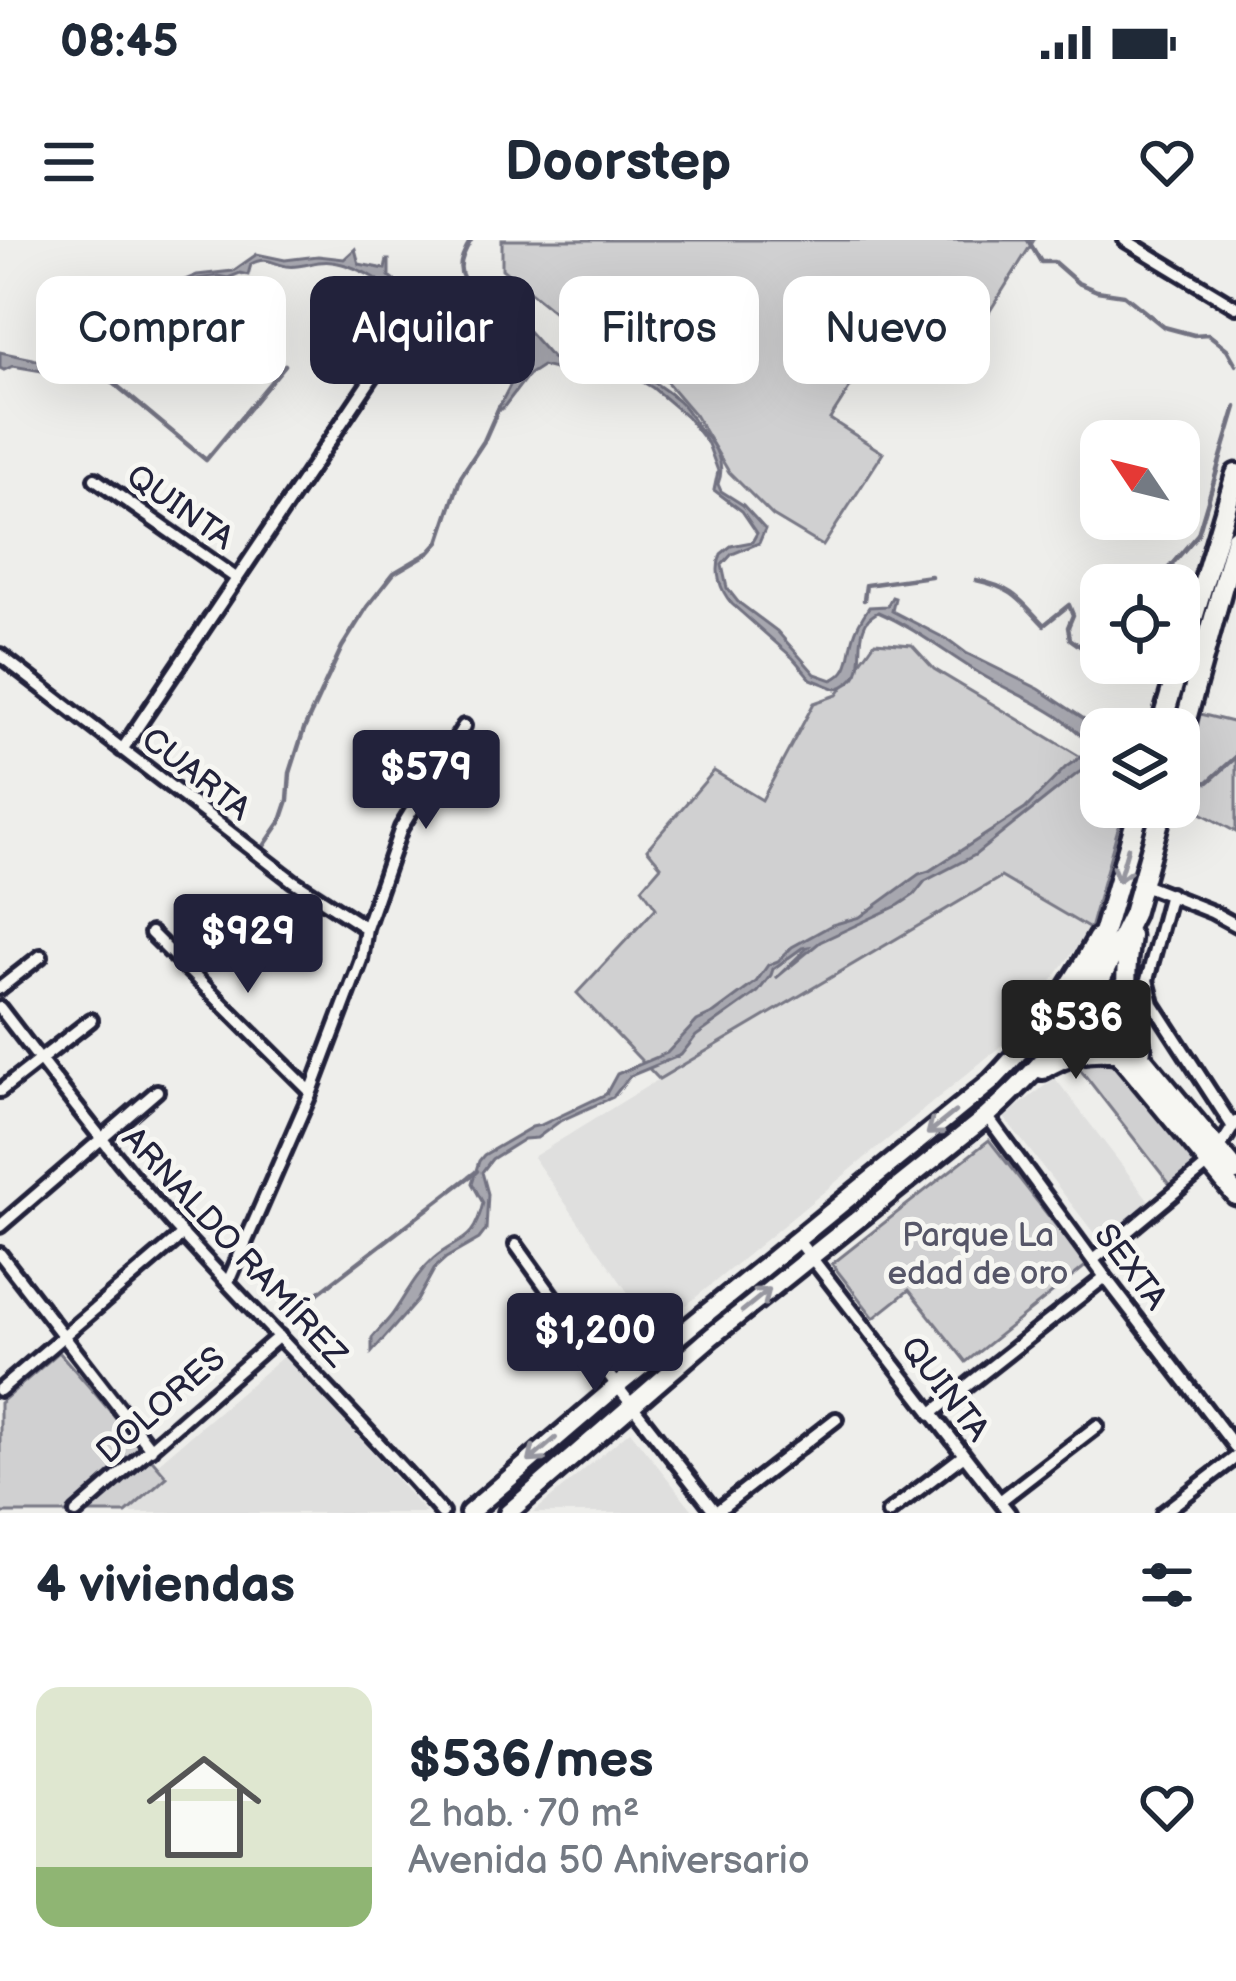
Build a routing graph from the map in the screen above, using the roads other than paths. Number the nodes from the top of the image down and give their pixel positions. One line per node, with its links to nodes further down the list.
1 (1125, 240): 2 (street)
2 (1236, 308)
3 (367, 384): 7 (street)
4 (1236, 474): 9 (main road)
5 (95, 479): 7 (street, QUINTA)
6 (1236, 538): 10 (main road)
7 (236, 578): 12 (street)
8 (0, 655): 12 (street, CUARTA)
9 (1166, 708)
10 (1189, 708)
11 (464, 726): 20 (street)
12 (122, 750): 20 (street, CUARTA)
13 (1134, 828): 18 (main road, one-way to 18)
14 (1157, 828): 15 (main road)
15 (1141, 884): 16 (street); 17 (main road)
16 (1170, 894): 19 (street); 36 (street)
17 (1133, 914): 24 (main road); 29 (main road)
18 (1105, 924): 24 (main road); 26 (main road)
19 (1236, 925)
20 (366, 928): 34 (street)
21 (152, 933): 34 (street)
22 (41, 956): 23 (street)
23 (0, 988)
24 (1087, 1005): 26 (main road); 28 (main road); 29 (main road); 31 (main road)
25 (0, 1008): 30 (street, ARNALDO RAMÍREZ)
26 (1053, 1011): 39 (main road, one-way to 39)
27 (92, 1020): 30 (street)
28 (1118, 1053): 31 (main road); 38 (main road)
29 (1145, 1059): 38 (main road)
30 (40, 1060): 32 (street); 37 (street, ARNALDO RAMÍREZ)
31 (1027, 1079): 35 (main road)
32 (0, 1091)
33 (157, 1091): 37 (street)
34 (311, 1092): 51 (street)
35 (987, 1116): 41 (main road); 49 (street, SEXTA)
36 (1234, 1125): 38 (street)
37 (101, 1139): 43 (street); 44 (street, ARNALDO RAMÍREZ)
38 (1215, 1157): 40 (main road); 42 (main road); 49 (street)
39 (882, 1170): 41 (main road); 45 (main road)
40 (1236, 1171)
41 (896, 1188): 48 (main road)
42 (1236, 1195)
43 (0, 1226)
44 (183, 1234): 51 (street, ARNALDO RAMÍREZ); 52 (street)
45 (796, 1239): 48 (street, QUINTA); 54 (main road)
46 (516, 1246): 54 (street)
47 (0, 1254): 52 (street)
48 (809, 1258): 56 (main road, one-way to 48); 57 (street, QUINTA)
49 (1093, 1260): 50 (street, SEXTA)
50 (1106, 1277): 57 (street); 61 (street, SEXTA)
51 (228, 1282): 53 (street, ARNALDO RAMÍREZ)
52 (64, 1336): 55 (street); 60 (street)
53 (279, 1336): 60 (street, DOLORES); 65 (street, ARNALDO RAMÍREZ)
54 (617, 1386): 56 (street); 66 (main road, one-way to 66)
55 (0, 1390)
56 (631, 1404): 67 (main road); 68 (street)
57 (931, 1414): 62 (street, QUINTA)
58 (836, 1419): 68 (street)
59 (1097, 1426): 63 (street)
60 (151, 1448): 64 (street, DOLORES)
61 (1236, 1452): 71 (street)
62 (964, 1455): 63 (street, QUINTA); 69 (street)
63 (1000, 1501): 70 (street, QUINTA)
64 (76, 1513)
65 (442, 1513)
66 (469, 1513)
67 (508, 1513)
68 (716, 1513)
69 (888, 1513)
70 (1010, 1513)
71 (1163, 1513)

